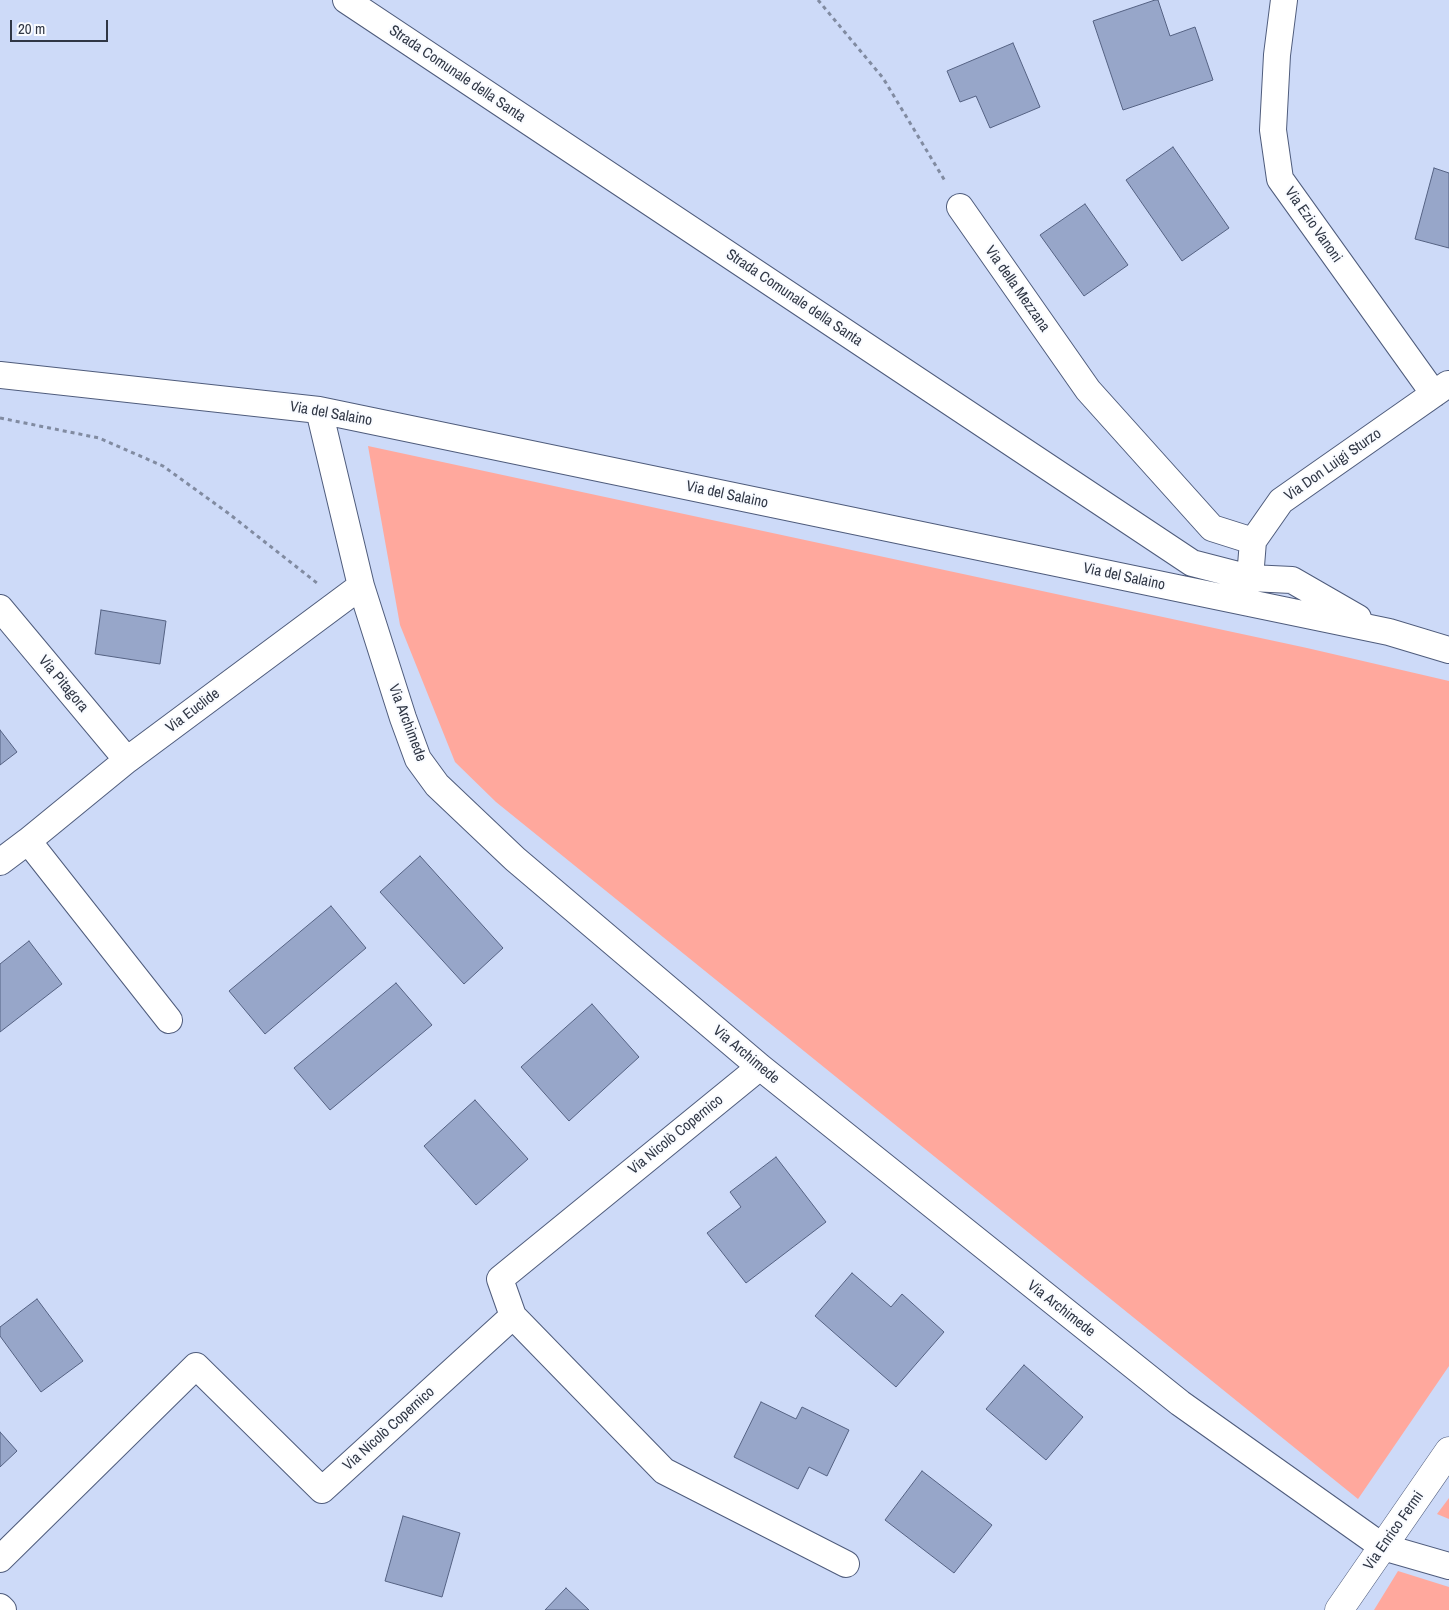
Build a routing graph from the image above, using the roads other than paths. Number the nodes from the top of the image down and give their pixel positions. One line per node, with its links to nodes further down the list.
1 (346, 0): 8 (street, Strada Comunale della Santa)
2 (1284, 0): 5 (street, Via Ezio Vanoni)
3 (960, 207): 7 (street, Via della Mezzana)
4 (0, 375): 6 (street, Via del Salaino)
5 (1442, 388): 7 (street, Via Don Luigi Sturzo)
6 (319, 410): 9 (street, Via Archimede); 11 (street, Via del Salaino)
7 (1253, 541): 8 (street)
8 (1250, 578): 11 (street)
9 (361, 586): 13 (street, Via Euclide); 17 (street, Via Archimede)
10 (0, 608): 13 (street, Via Pitagora)
11 (1380, 630): 12 (street, Via del Salaino)
12 (1449, 650)
13 (127, 760): 14 (street, Via Euclide)
14 (28, 841): 15 (street, Via Euclide); 16 (street)
15 (0, 862)
16 (169, 1020)
17 (760, 1067): 18 (street, Via Nicolò Copernico); 20 (street, Via Archimede)
18 (513, 1316): 21 (street, Via Nicolò Copernico); 22 (street)
19 (1449, 1451): 20 (street, Via Enrico Fermi)
20 (1383, 1547): 23 (street, Via Archimede); 26 (street, Via Enrico Fermi)
21 (0, 1559)
22 (846, 1564)
23 (1449, 1566)
24 (0, 1607): 25 (street)
25 (3, 1610)
26 (1339, 1610)

